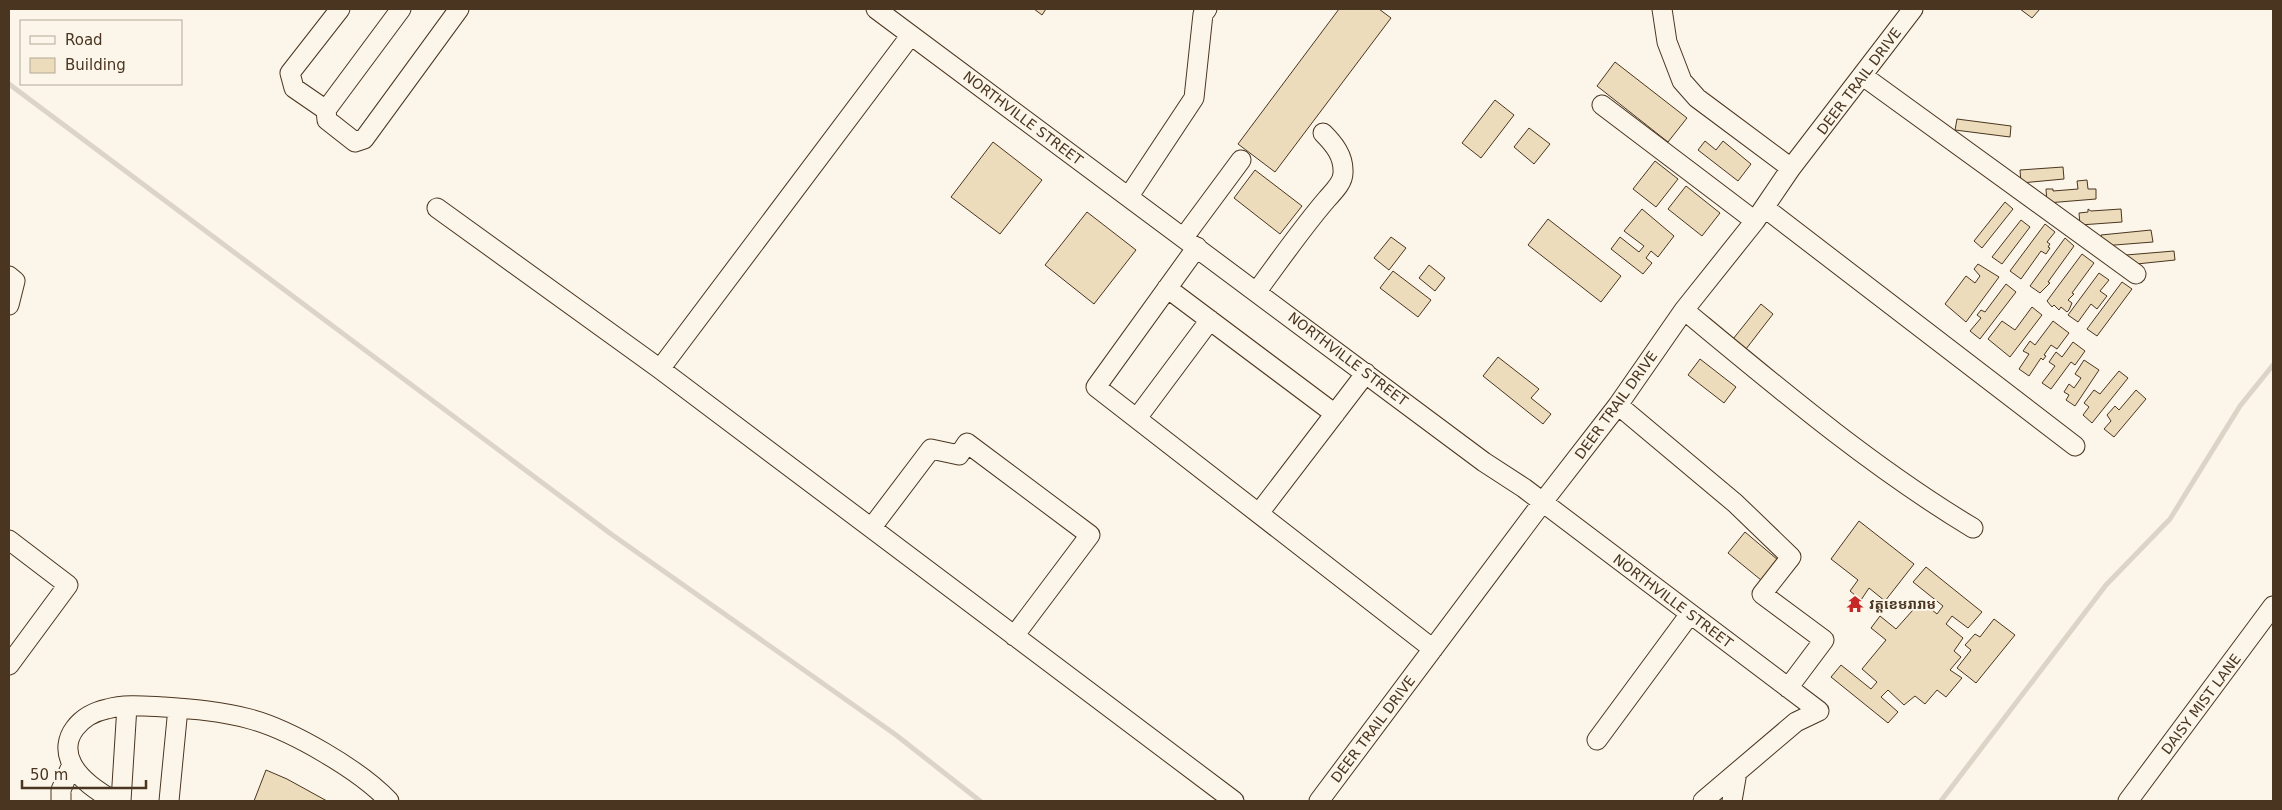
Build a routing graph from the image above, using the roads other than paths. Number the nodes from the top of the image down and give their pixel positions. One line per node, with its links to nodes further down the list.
1 (340, 9): 11 (street)
2 (401, 9): 11 (street)
3 (459, 9): 11 (street)
4 (876, 9): 8 (street, NORTHVILLE STREET)
5 (1207, 9): 15 (street)
6 (1662, 9): 14 (street)
7 (1914, 9): 9 (street, DEER TRAIL DRIVE)
8 (912, 35): 15 (street, NORTHVILLE STREET); 26 (street)
9 (1863, 76): 14 (street, DEER TRAIL DRIVE); 19 (street)
10 (1602, 105): 17 (street)
11 (326, 110)
12 (1323, 133): 22 (street)
13 (1241, 160): 18 (street)
14 (1791, 168): 17 (street, DEER TRAIL DRIVE)
15 (1129, 196): 18 (street, NORTHVILLE STREET)
16 (437, 208): 26 (street)
17 (1760, 215): 24 (street, DEER TRAIL DRIVE); 31 (street)
18 (1190, 242): 21 (street); 22 (street, NORTHVILLE STREET)
19 (2136, 274)
20 (9, 276): 23 (street)
21 (1167, 288): 25 (street); 30 (street)
22 (1257, 291): 27 (street, NORTHVILLE STREET)
23 (9, 305)
24 (1684, 310): 28 (street, DEER TRAIL DRIVE); 35 (street)
25 (1210, 320): 29 (street); 30 (street)
26 (660, 369): 34 (street)
27 (1366, 373): 29 (street); 32 (street, NORTHVILLE STREET)
28 (1618, 405): 32 (street, DEER TRAIL DRIVE); 42 (street)
29 (1335, 414): 33 (street)
30 (1137, 418): 33 (street)
31 (2075, 446)
32 (1542, 503): 38 (street, NORTHVILLE STREET); 40 (street, DEER TRAIL DRIVE)
33 (1259, 513): 40 (street)
34 (872, 527): 39 (street); 39 (street)
35 (1973, 528)
36 (9, 540): 41 (street)
37 (2273, 606): 57 (street, DAISY MIST LANE)
38 (1690, 614): 42 (street, NORTHVILLE STREET); 45 (street)
39 (1014, 636): 53 (street)
40 (1433, 649): 54 (street, DEER TRAIL DRIVE)
41 (9, 665)
42 (1788, 688): 47 (street, NORTHVILLE STREET)
43 (127, 706): 44 (street); 46 (street); 50 (street)
44 (178, 708): 51 (street); 52 (street)
45 (1597, 740)
46 (72, 764): 48 (street); 49 (street)
47 (1737, 772): 55 (street); 56 (street)
48 (61, 801)
49 (114, 801)
50 (121, 801)
51 (169, 801)
52 (389, 801)
53 (1234, 801)
54 (1319, 801)
55 (1703, 801)
56 (1732, 801)
57 (2128, 801)

